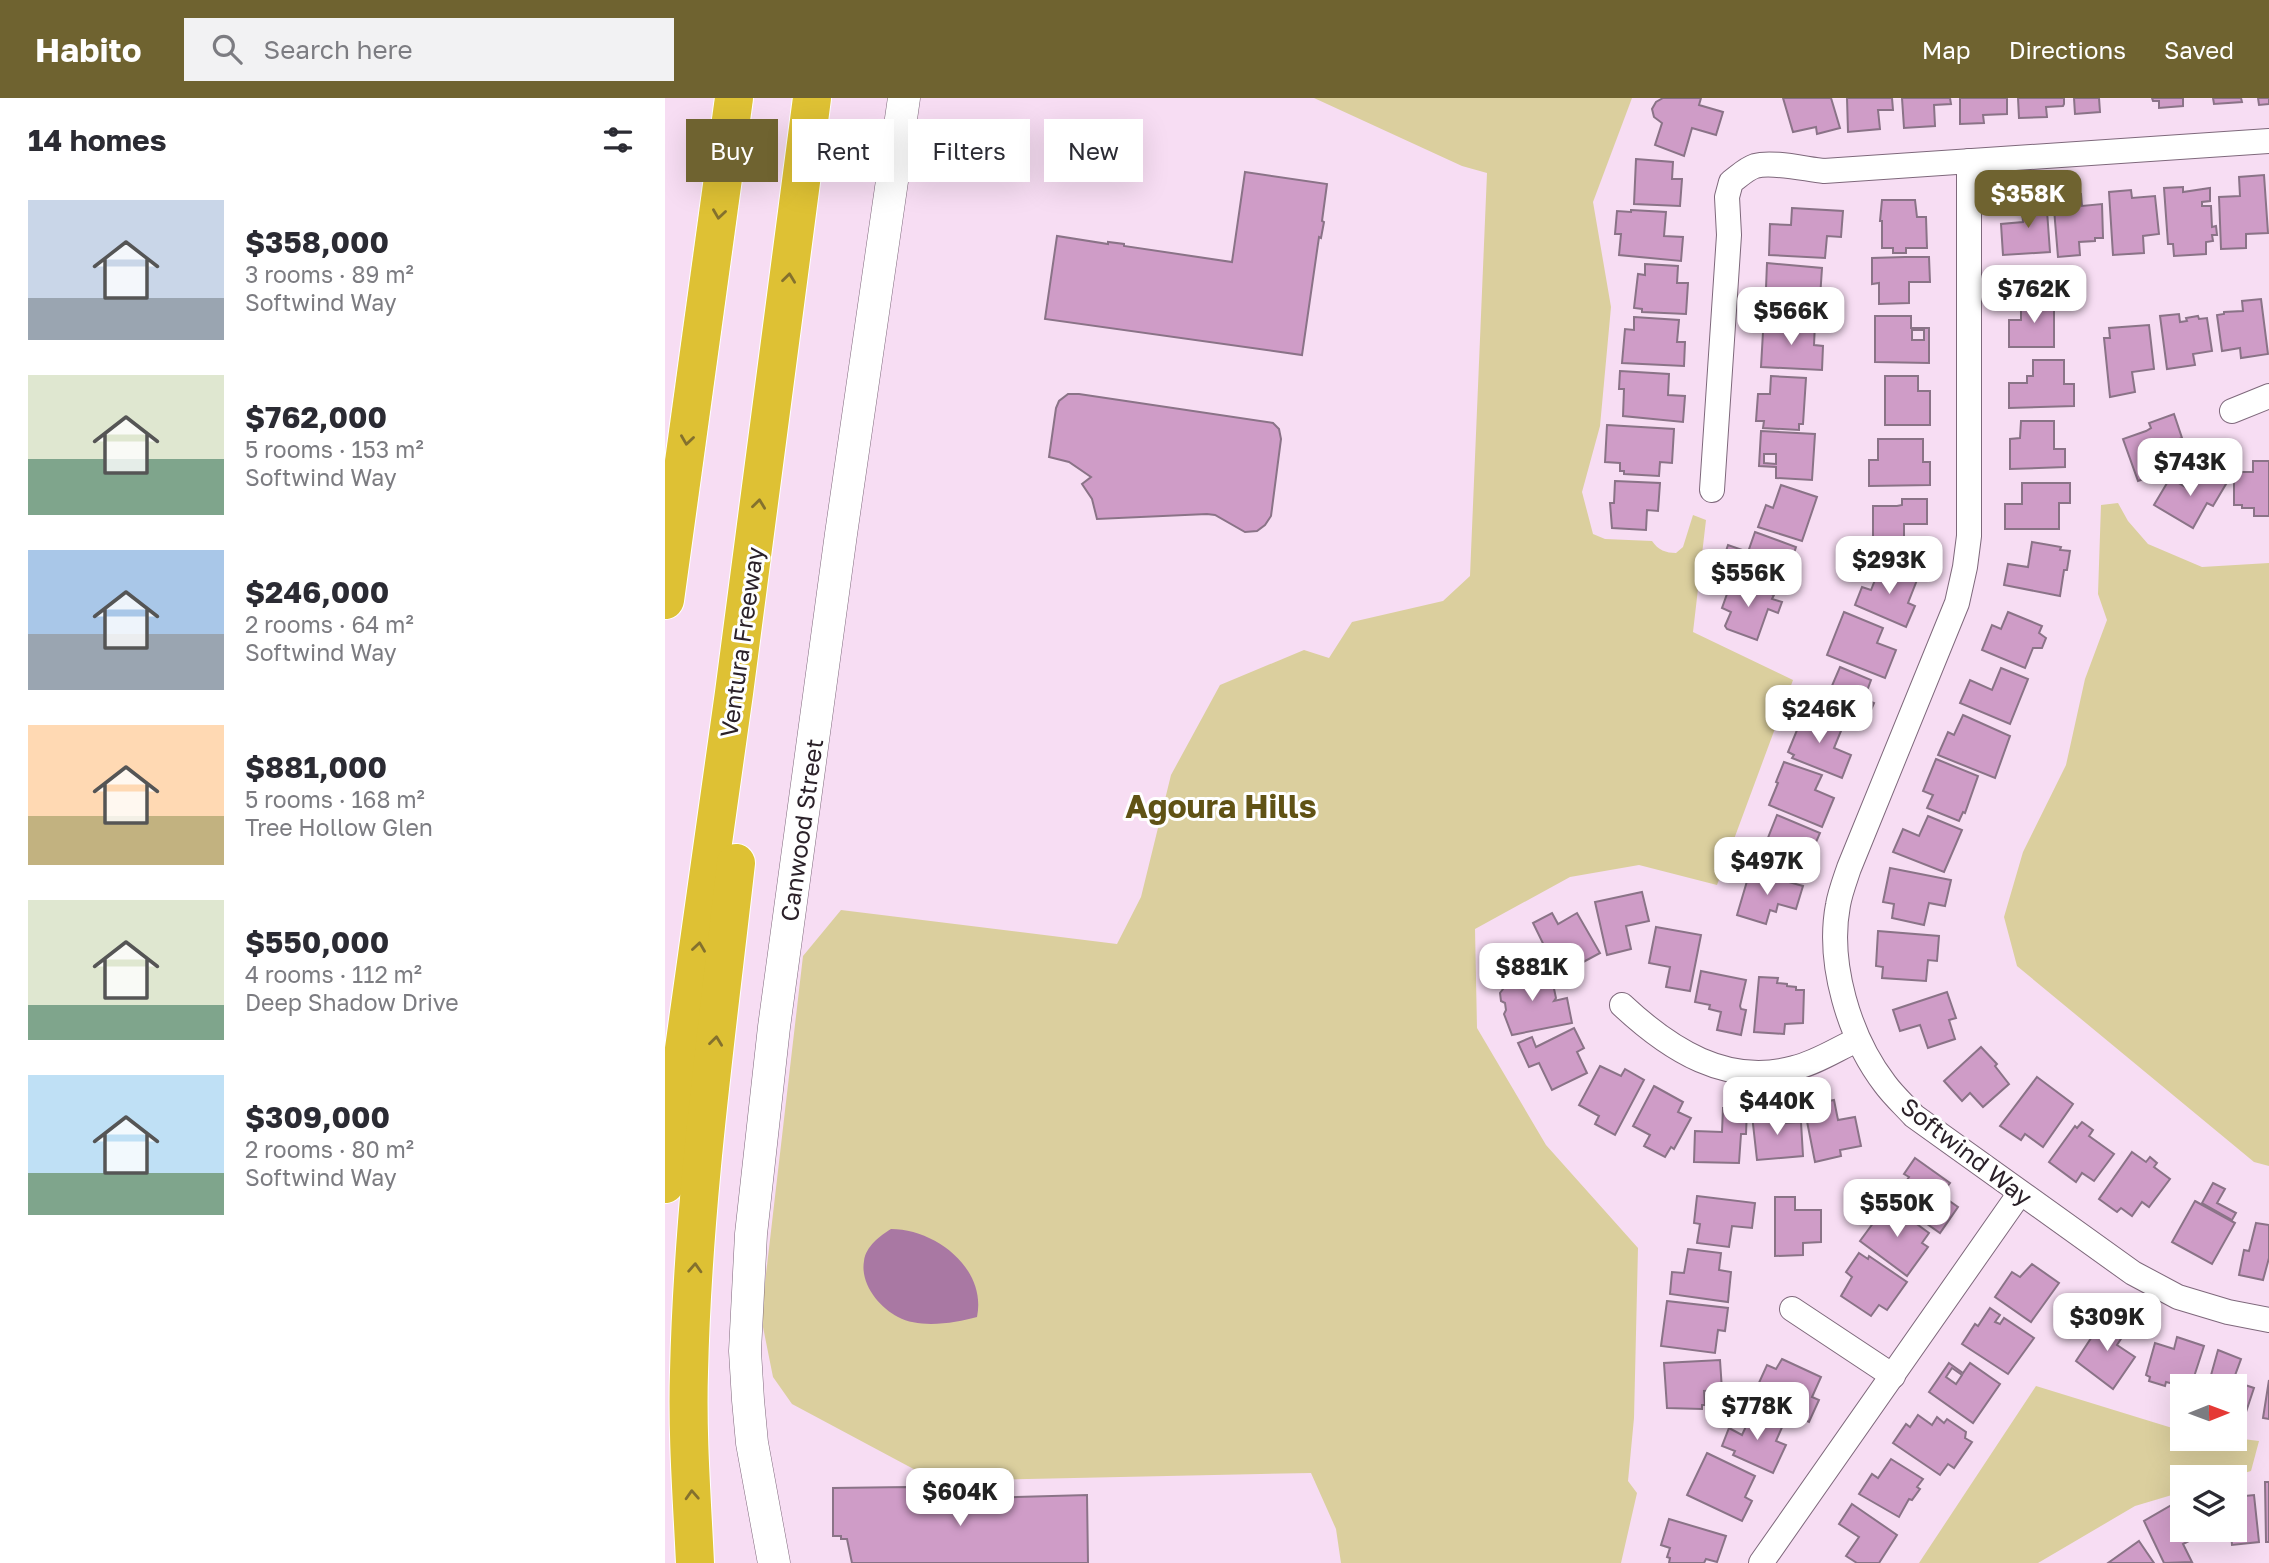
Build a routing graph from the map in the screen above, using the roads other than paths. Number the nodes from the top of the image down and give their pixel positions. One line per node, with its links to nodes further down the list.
1 (734, 98): 9 (highway, one-way to 9)
2 (812, 98): 10 (highway, Ventura Freeway, one-way to 2)
3 (904, 98): 19 (street, Canwood Street)
4 (2269, 141): 5 (street)
5 (1969, 161): 8 (street); 12 (street, Softwind Way)
6 (2269, 396): 7 (street)
7 (2232, 411)
8 (1711, 490)
9 (666, 588)
10 (734, 693): 13 (highway, Ventura Freeway, one-way to 10); 18 (highway, one-way to 10)
11 (1622, 1005): 12 (street)
12 (1857, 1040): 14 (street, Softwind Way)
13 (665, 1184)
14 (2020, 1193): 16 (street, Softwind Way); 17 (street)
15 (1792, 1309): 17 (street)
16 (2269, 1320)
17 (1892, 1376): 20 (street)
18 (695, 1563)
19 (774, 1563)
20 (1761, 1563)

